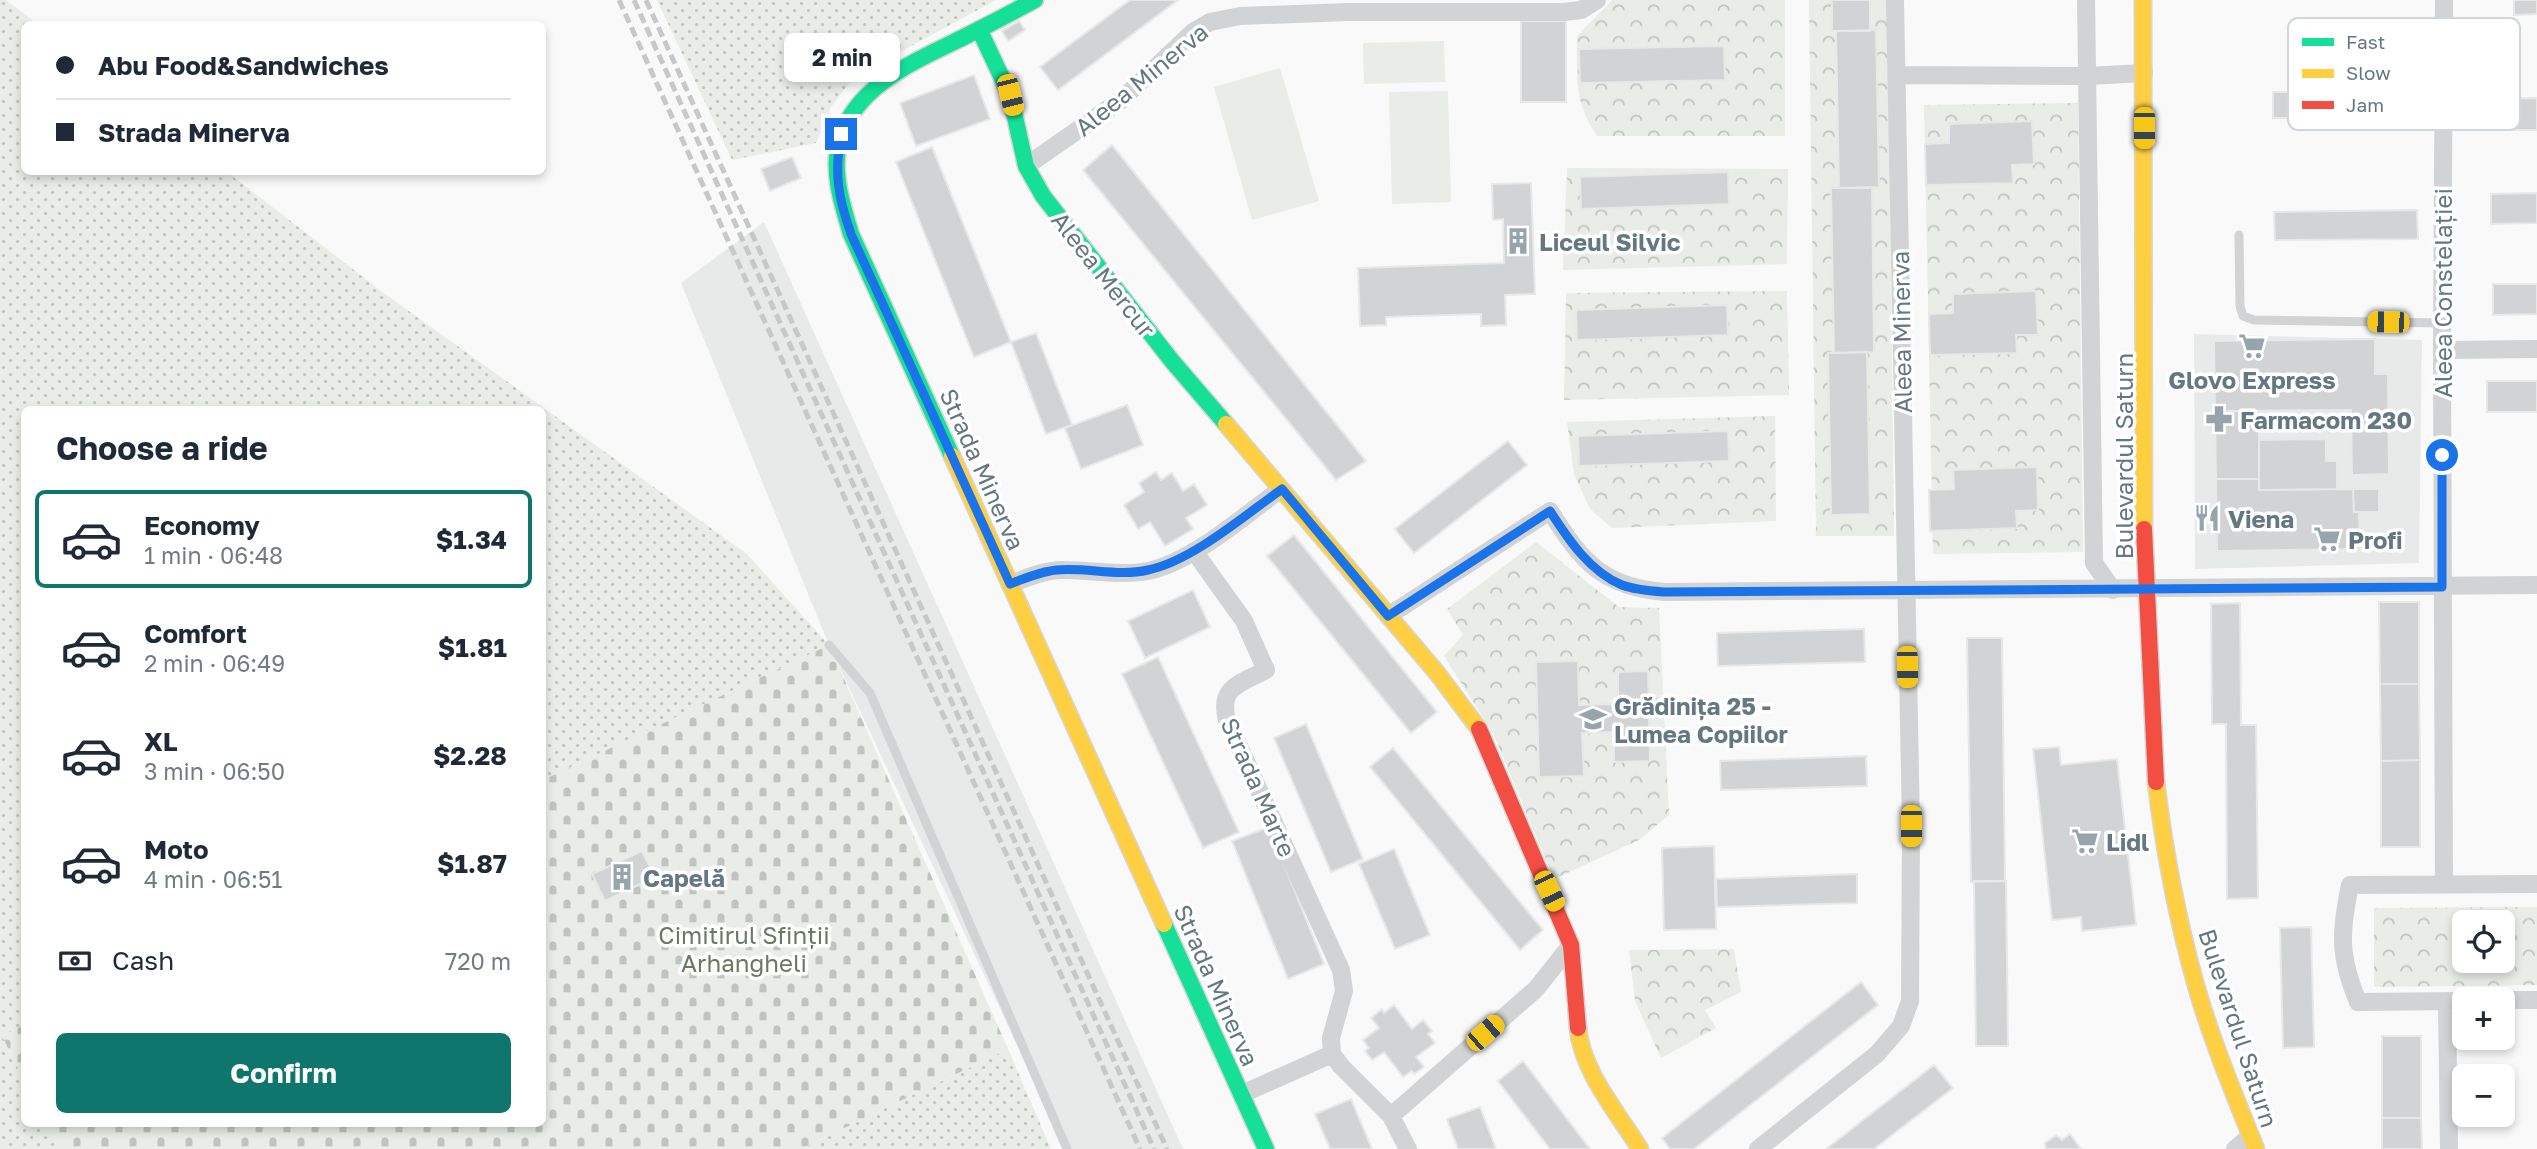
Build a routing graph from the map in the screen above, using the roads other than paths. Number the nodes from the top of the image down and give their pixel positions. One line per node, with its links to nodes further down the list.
1 (1035, 0): 7 (street, Strada Minerva)
2 (1597, 0): 14 (street, Aleea Minerva)
3 (1895, 0): 11 (street, Aleea Minerva)
4 (2086, 0): 12 (street)
5 (2143, 0): 10 (street, Bulevardul Saturn)
6 (2444, 0): 8 (street, Aleea Constelației)
7 (1016, 4): 9 (street, Strada Minerva)
8 (2444, 18)
9 (979, 29): 14 (street, Aleea Mercur); 21 (street, Strada Minerva)
10 (2144, 73): 12 (street); 24 (street, Bulevardul Saturn)
11 (1897, 75): 12 (street); 25 (street, Aleea Minerva)
12 (2088, 76): 26 (street)
13 (2443, 130): 16 (street, Aleea Constelației)
14 (1026, 166): 19 (street, Aleea Mercur)
15 (2239, 235): 16 (lane)
16 (2442, 323): 18 (street, Aleea Constelației)
17 (2537, 349): 18 (street)
18 (2442, 350): 23 (street, Aleea Constelației)
19 (1282, 489): 20 (street); 27 (street, Aleea Mercur)
20 (1194, 551): 21 (street); 36 (street, Strada Marte)
21 (1010, 584): 37 (street, Strada Minerva)
22 (2537, 585): 23 (street)
23 (2442, 587): 24 (street); 29 (street, Aleea Constelației)
24 (2146, 589): 26 (street); 39 (street, Bulevardul Saturn)
25 (1905, 590): 26 (street); 27 (street); 44 (street)
26 (2113, 590)
27 (1388, 616): 31 (street, Aleea Mercur)
28 (829, 645): 40 (lane)
29 (2444, 884): 30 (street); 34 (street)
30 (2537, 884)
31 (1571, 945): 38 (street); 43 (street, Aleea Mercur)
32 (2515, 1000): 33 (street)
33 (2537, 1000)
34 (2452, 1001)
35 (2454, 1050): 46 (street)
36 (1332, 1054): 37 (street); 38 (street)
37 (1241, 1094): 41 (street, Strada Minerva)
38 (1391, 1116): 42 (street)
39 (2253, 1143): 45 (street)
40 (1067, 1149)
41 (1266, 1149)
42 (1408, 1149)
43 (1640, 1149)
44 (1759, 1149)
45 (2235, 1149)
46 (2449, 1149)

